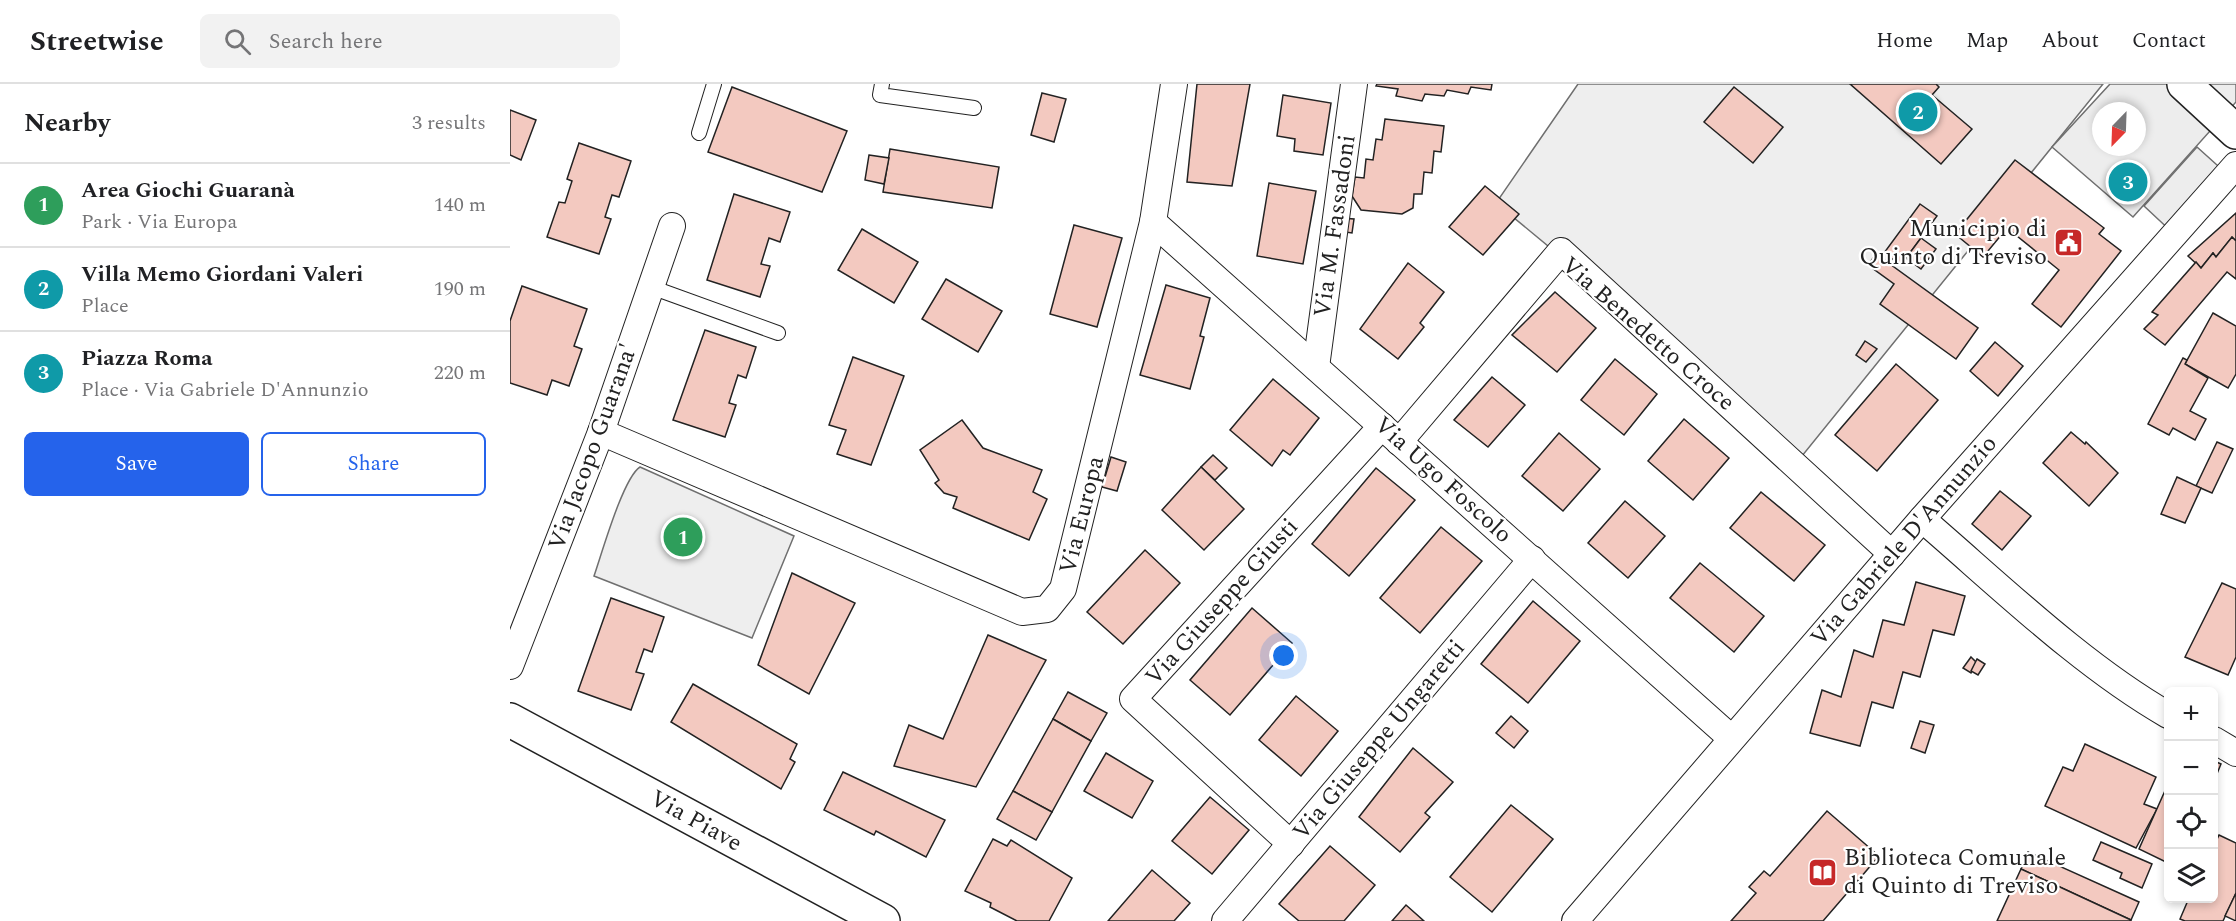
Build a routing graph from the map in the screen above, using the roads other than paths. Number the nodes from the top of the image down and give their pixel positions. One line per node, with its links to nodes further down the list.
1 (714, 84): 8 (lane)
2 (882, 84): 6 (lane)
3 (1174, 84): 10 (street, Via Europa)
4 (1354, 84): 14 (street, Via M. Fassadoni)
5 (2184, 84): 7 (main road)
6 (974, 108)
7 (2236, 132)
8 (699, 133)
9 (2236, 165): 17 (street, Via Gabriele D'Annunzio)
10 (1153, 222): 14 (street, Via Ugo Foscolo); 15 (street, Via Europa)
11 (672, 226): 12 (street, Via Jacopo Guarana')
12 (651, 287): 13 (lane); 15 (street, Via Jacopo Guarana')
13 (778, 333)
14 (1317, 368): 16 (street, Via Ugo Foscolo)
15 (601, 432): 20 (street, Via Jacopo Guarana')
16 (1391, 434): 18 (street, Via Benedetto Croce); 19 (street, Via Ugo Foscolo); 26 (street, Via Giuseppe Giusti)
17 (1922, 519): 18 (street, Via Gabriele D'Annunzio); 21 (street)
18 (1892, 554): 23 (street, Via Gabriele D'Annunzio)
19 (1532, 559): 23 (street, Via Ugo Foscolo); 26 (street, Via Giuseppe Ungaretti)
20 (510, 666)
21 (2164, 712)
22 (510, 720): 27 (main road, Via Piave)
23 (1731, 738): 29 (street, Via Gabriele D'Annunzio)
24 (2216, 741): 25 (street)
25 (2236, 753)
26 (1291, 844): 28 (street, Via Giuseppe Ungaretti)
27 (883, 921)
28 (1225, 921)
29 (1575, 921)

